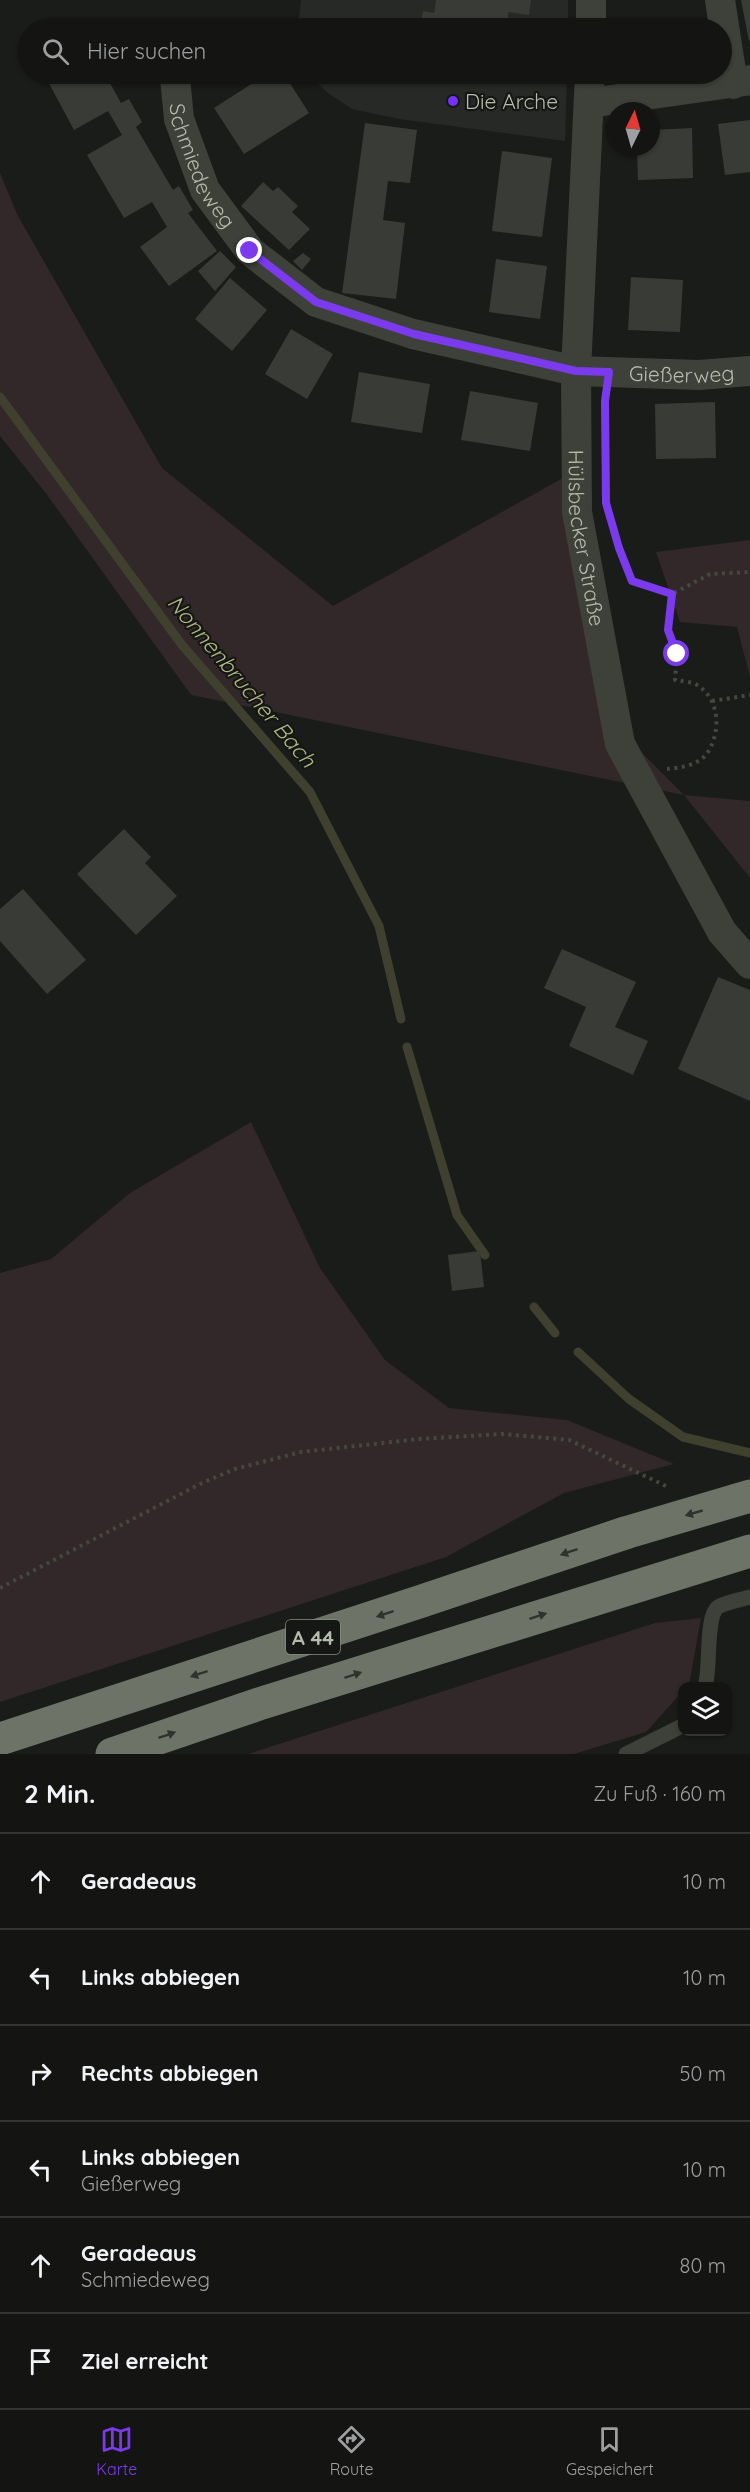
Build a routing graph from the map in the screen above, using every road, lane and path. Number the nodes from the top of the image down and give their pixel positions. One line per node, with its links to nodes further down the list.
1 (591, 0): 3 (street)
2 (720, 0): 4 (street)
3 (591, 18)
4 (725, 18)
5 (732, 47): 6 (street)
6 (741, 82)
7 (176, 84): 11 (street, Schmiedeweg)
8 (590, 84): 10 (street, Hülsbecker Straße)
9 (727, 84): 10 (street)
10 (590, 103): 11 (street, Hülsbecker Straße)
11 (576, 371): 12 (street, Gießerweg); 19 (street, Hülsbecker Straße)
12 (750, 371)
13 (609, 514): 15 (path)
14 (750, 572): 15 (path)
15 (672, 594): 17 (path)
16 (750, 695): 17 (path)
17 (712, 701): 18 (path)
18 (664, 769)
19 (750, 964)
20 (675, 1490): 23 (path)
21 (750, 1496): 27 (highway, A 44, one-way to 27, bridge)
22 (750, 1551): 28 (highway, A 44, one-way to 22)
23 (0, 1588)
24 (750, 1597): 25 (lane)
25 (706, 1682)
26 (678, 1728): 29 (lane)
27 (0, 1739)
28 (112, 1754)
29 (626, 1754)

